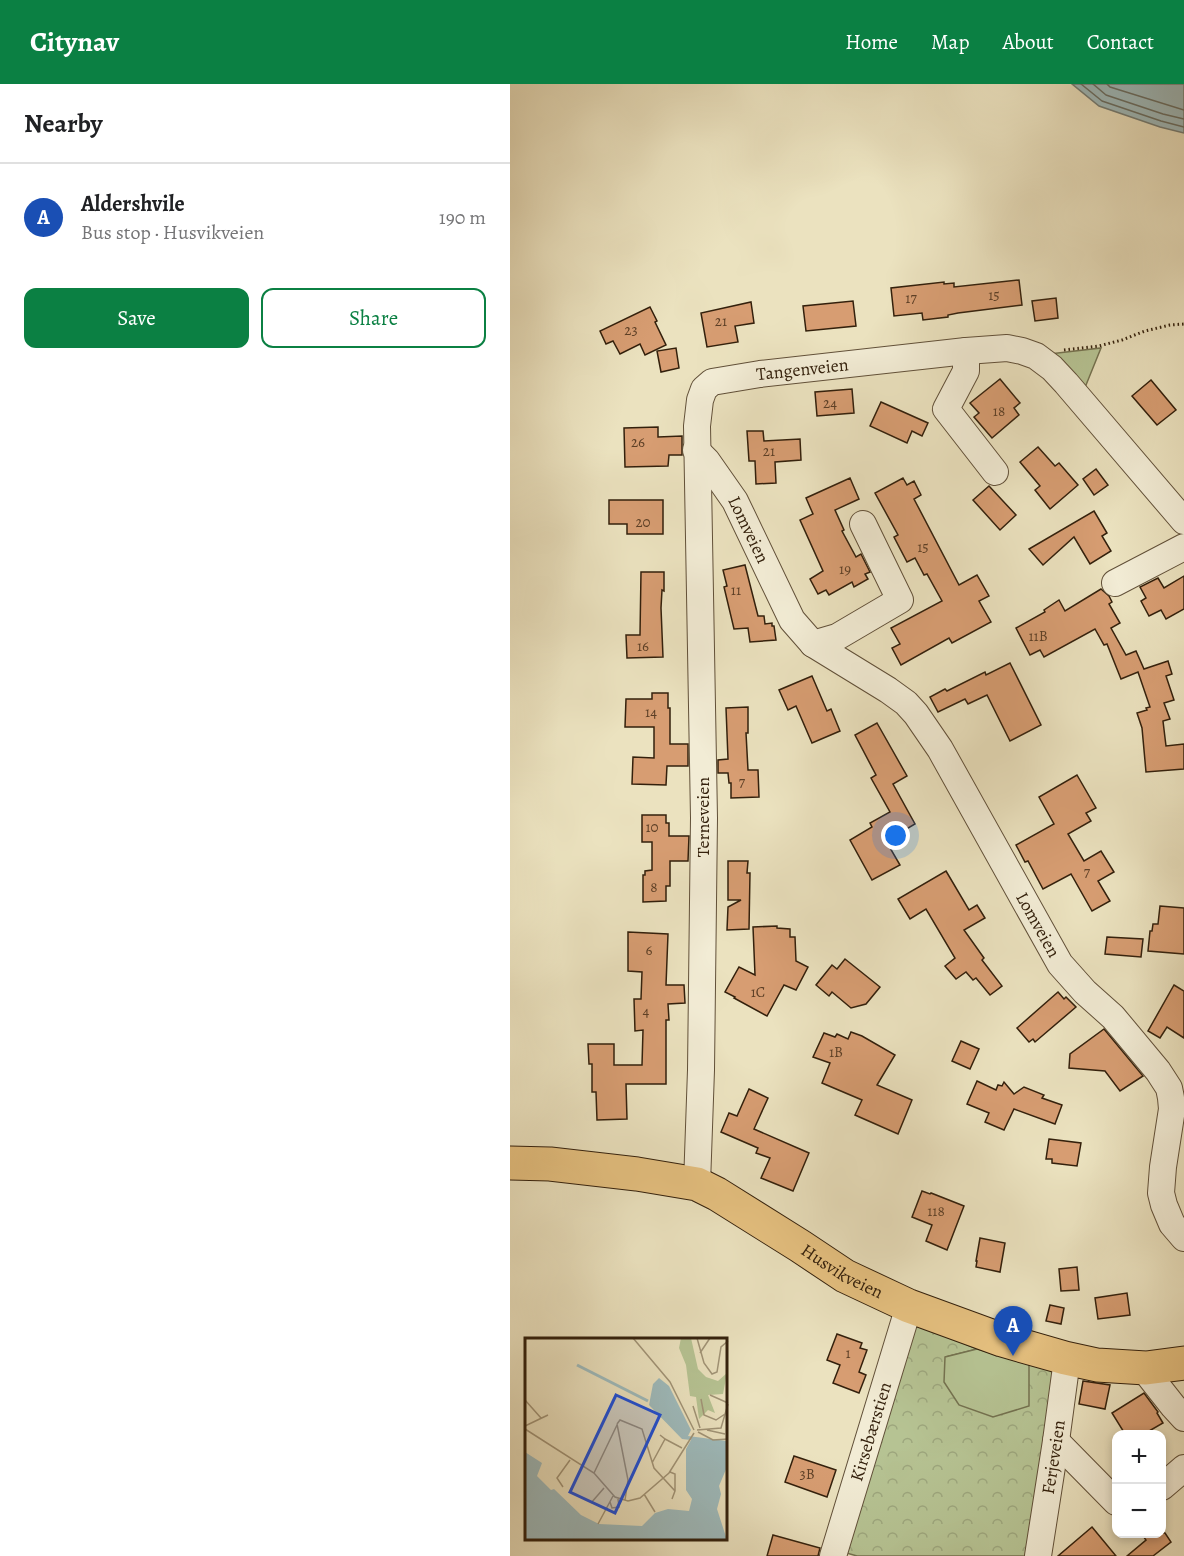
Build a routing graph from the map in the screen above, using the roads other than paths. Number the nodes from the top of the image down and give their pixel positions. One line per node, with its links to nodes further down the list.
1 (966, 351): 2 (street, Tangenveien); 3 (street); 4 (street, Tangenveien)
2 (696, 450): 8 (street, Lomveien); 10 (street, Terneveien)
3 (995, 472)
4 (1184, 521)
5 (863, 524): 8 (street)
6 (1184, 547): 7 (street)
7 (1115, 583)
8 (813, 644): 11 (street, Lomveien)
9 (510, 1163): 10 (main road, Husvikveien)
10 (697, 1184): 12 (main road, Husvikveien)
11 (1184, 1238)
12 (909, 1306): 13 (main road, Husvikveien); 21 (street, Kirsebærstien)
13 (1065, 1358): 15 (main road, Husvikveien); 17 (street, Ferjeveien)
14 (1184, 1363): 15 (main road, Husvikveien)
15 (1146, 1368): 16 (street)
16 (1184, 1418)
17 (1056, 1441): 20 (street); 22 (street, Ferjeveien)
18 (1184, 1467): 19 (street)
19 (1164, 1484)
20 (1112, 1498)
21 (833, 1556)
22 (1038, 1556)

